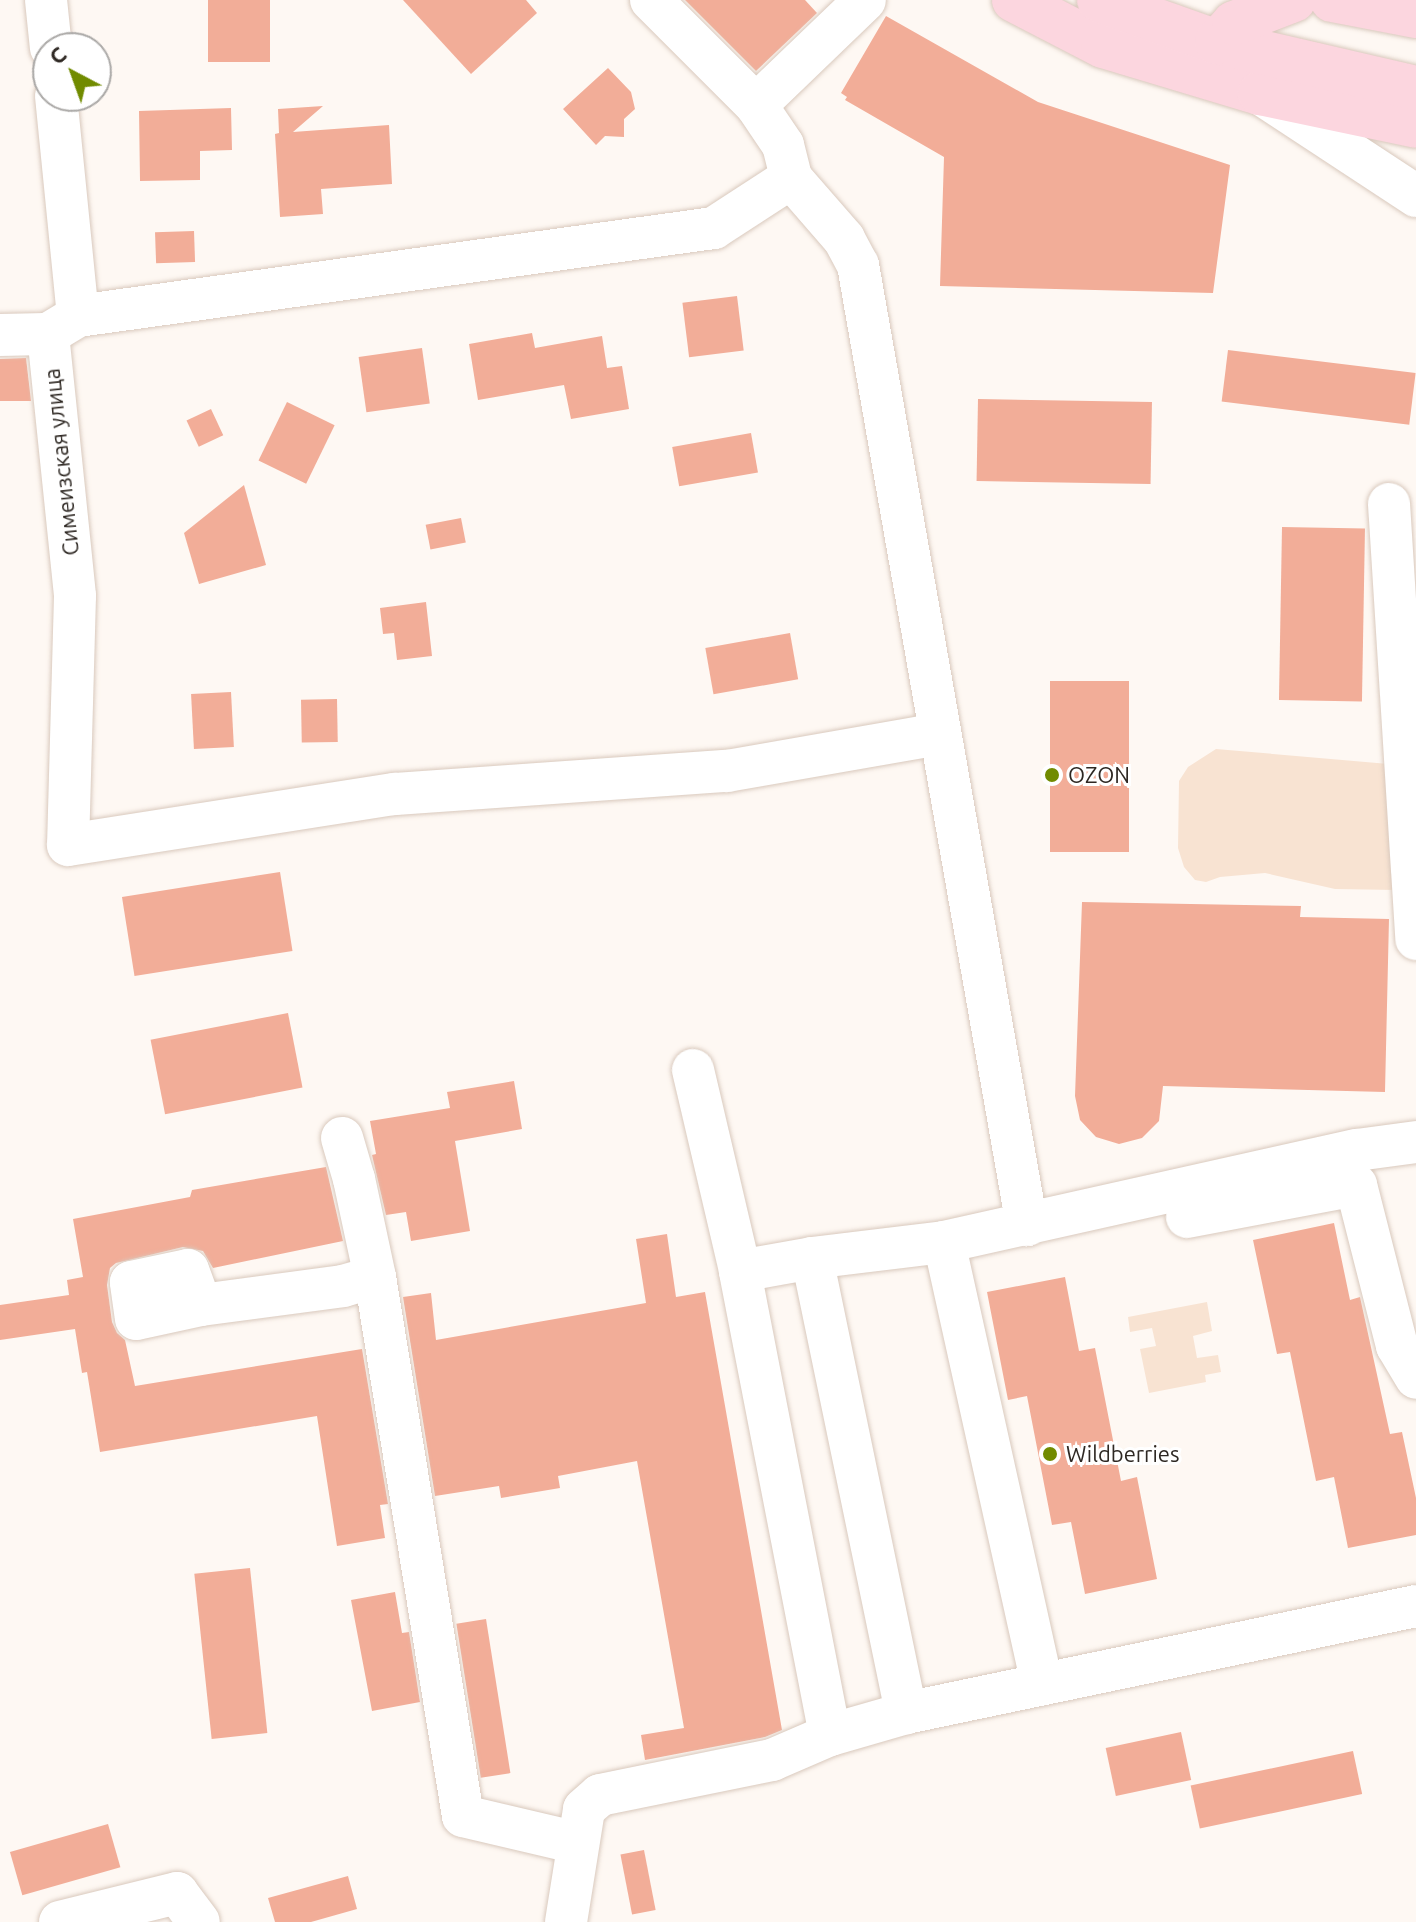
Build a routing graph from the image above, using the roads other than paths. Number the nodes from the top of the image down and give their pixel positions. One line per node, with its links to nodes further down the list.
1 (46, 0): 9 (street)
2 (651, 0): 13 (street)
3 (865, 0): 13 (street)
4 (1014, 0): 12 (main road)
5 (1099, 0): 10 (main road)
6 (1332, 0): 8 (main road)
7 (1274, 3): 10 (main road)
8 (1416, 16)
9 (49, 32)
10 (1217, 42): 11 (main road)
11 (1416, 88)
12 (1260, 93): 15 (main road); 17 (street)
13 (756, 105): 16 (street)
14 (56, 112): 19 (street, Симеизская улица)
15 (1416, 126)
16 (791, 178): 19 (street); 22 (street)
17 (1406, 190): 18 (street)
18 (1416, 226)
19 (63, 325): 20 (street); 22 (street, Симеизская улица)
20 (0, 335)
21 (1389, 504): 23 (street)
22 (940, 734): 27 (street)
23 (1416, 939)
24 (693, 1070): 31 (street)
25 (342, 1138): 32 (street)
26 (1416, 1142): 27 (street)
27 (1027, 1225): 29 (street)
28 (1118, 1230): 34 (street)
29 (944, 1242): 30 (street); 36 (street)
30 (812, 1258): 31 (street); 37 (street)
31 (740, 1271): 38 (street)
32 (375, 1277): 33 (street); 39 (street)
33 (201, 1305)
34 (1416, 1378)
35 (1416, 1606): 36 (street)
36 (1042, 1684): 37 (street)
37 (906, 1713): 38 (street)
38 (830, 1735): 39 (street)
39 (578, 1843): 42 (street)
40 (60, 1922): 41 (street)
41 (199, 1922)
42 (566, 1922)

